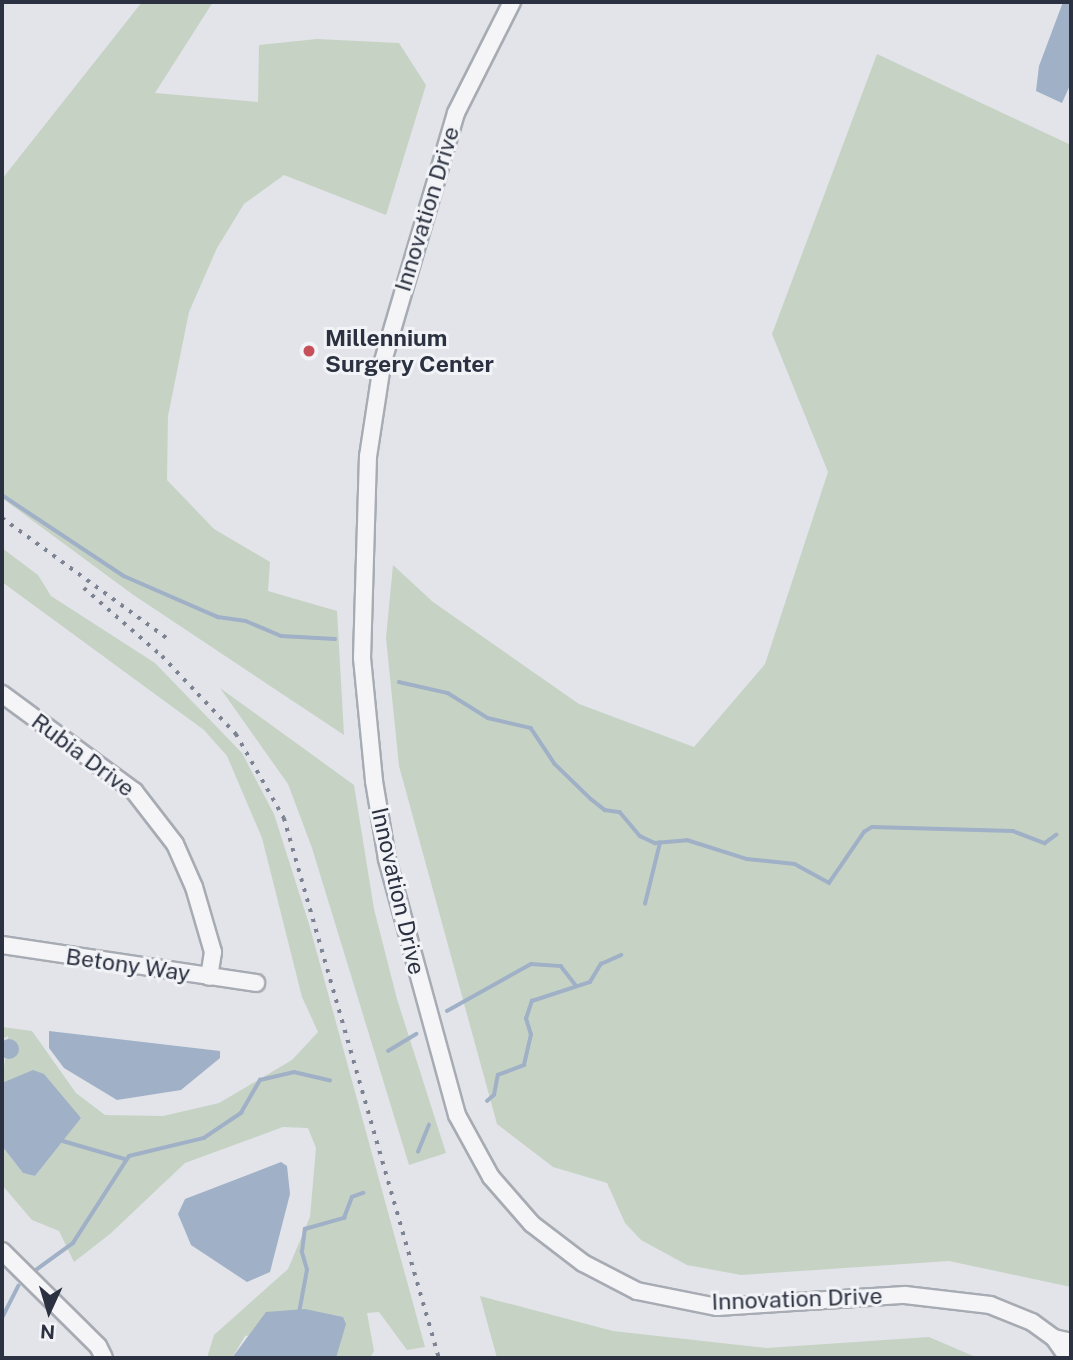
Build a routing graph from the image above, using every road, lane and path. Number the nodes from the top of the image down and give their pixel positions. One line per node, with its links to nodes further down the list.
1 (512, 2): 7 (street, Innovation Drive)
2 (2, 694): 4 (street, Rubia Drive)
3 (2, 945): 4 (street, Betony Way)
4 (209, 977): 5 (street, Betony Way)
5 (256, 983)
6 (2, 1251): 9 (street)
7 (1054, 1338): 8 (street, Innovation Drive); 10 (street, Innovation Drive)
8 (1071, 1342)
9 (104, 1358)
10 (1068, 1358)

